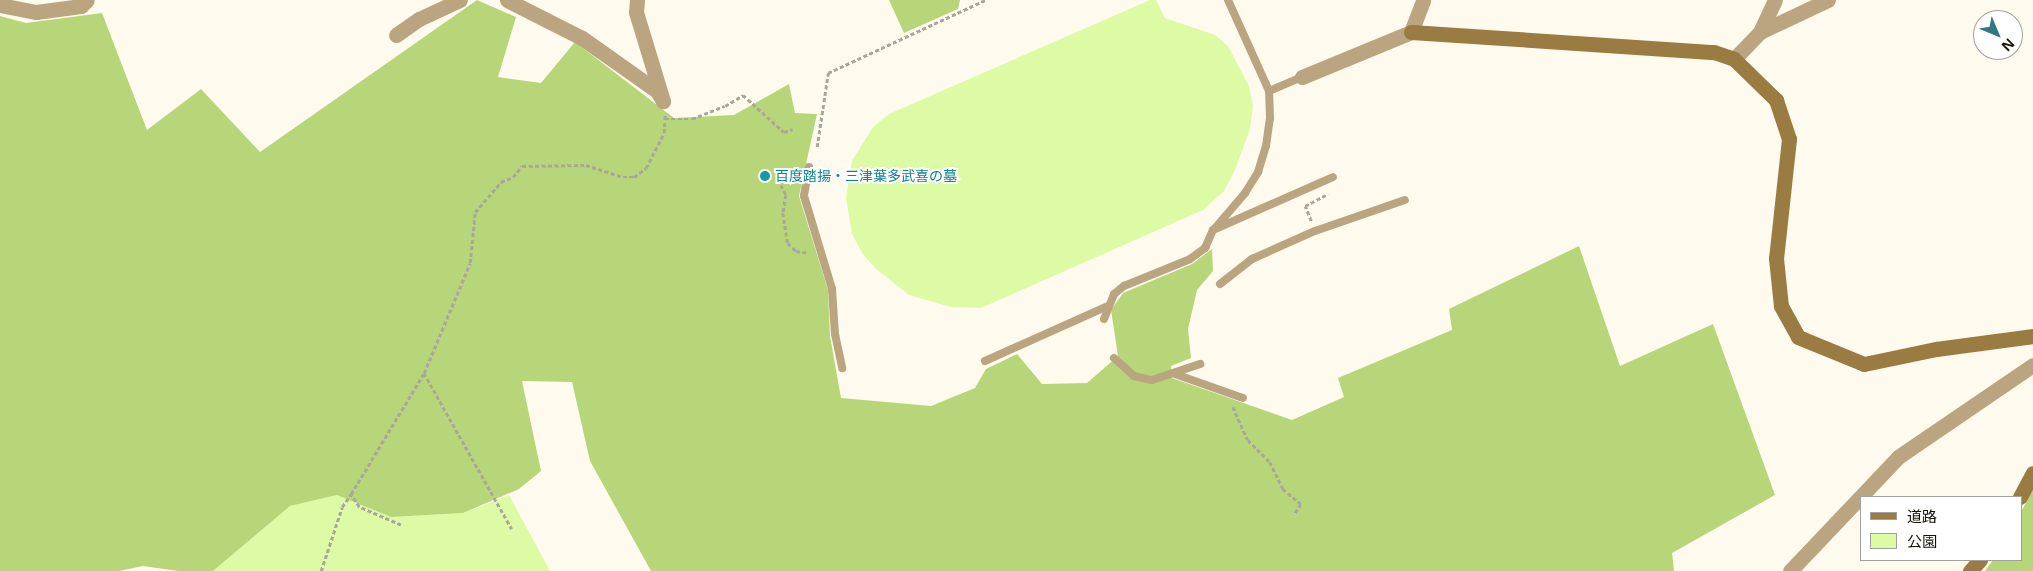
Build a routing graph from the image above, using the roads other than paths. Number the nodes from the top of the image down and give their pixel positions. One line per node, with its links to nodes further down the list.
1 (88, 0): 9 (street)
2 (460, 0): 12 (street)
3 (507, 0): 4 (street)
4 (637, 0)
5 (1228, 0): 15 (lane)
6 (1423, 0): 10 (street)
7 (1775, 0): 11 (street)
8 (1828, 0): 11 (street)
9 (0, 5)
10 (1411, 32): 13 (street); 14 (street)
11 (1760, 32): 13 (street)
12 (396, 35)
13 (1734, 59): 23 (street)
14 (1302, 76): 15 (lane)
15 (1269, 92): 19 (lane)
16 (809, 167): 28 (lane)
17 (1333, 177): 19 (lane)
18 (1404, 200): 20 (lane)
19 (1213, 230): 21 (lane)
20 (1220, 284)
21 (1106, 307): 22 (lane); 25 (lane)
22 (1104, 319)
23 (2033, 336)
24 (1114, 358): 29 (lane)
25 (985, 361)
26 (1200, 364): 29 (lane)
27 (2033, 365): 32 (street)
28 (842, 368)
29 (1175, 374): 30 (lane)
30 (1240, 397)
31 (2033, 474): 33 (street)
32 (1861, 496)
33 (2021, 496)
34 (1860, 497): 36 (street)
35 (1979, 561): 37 (street)
36 (1790, 571)
37 (1970, 571)

